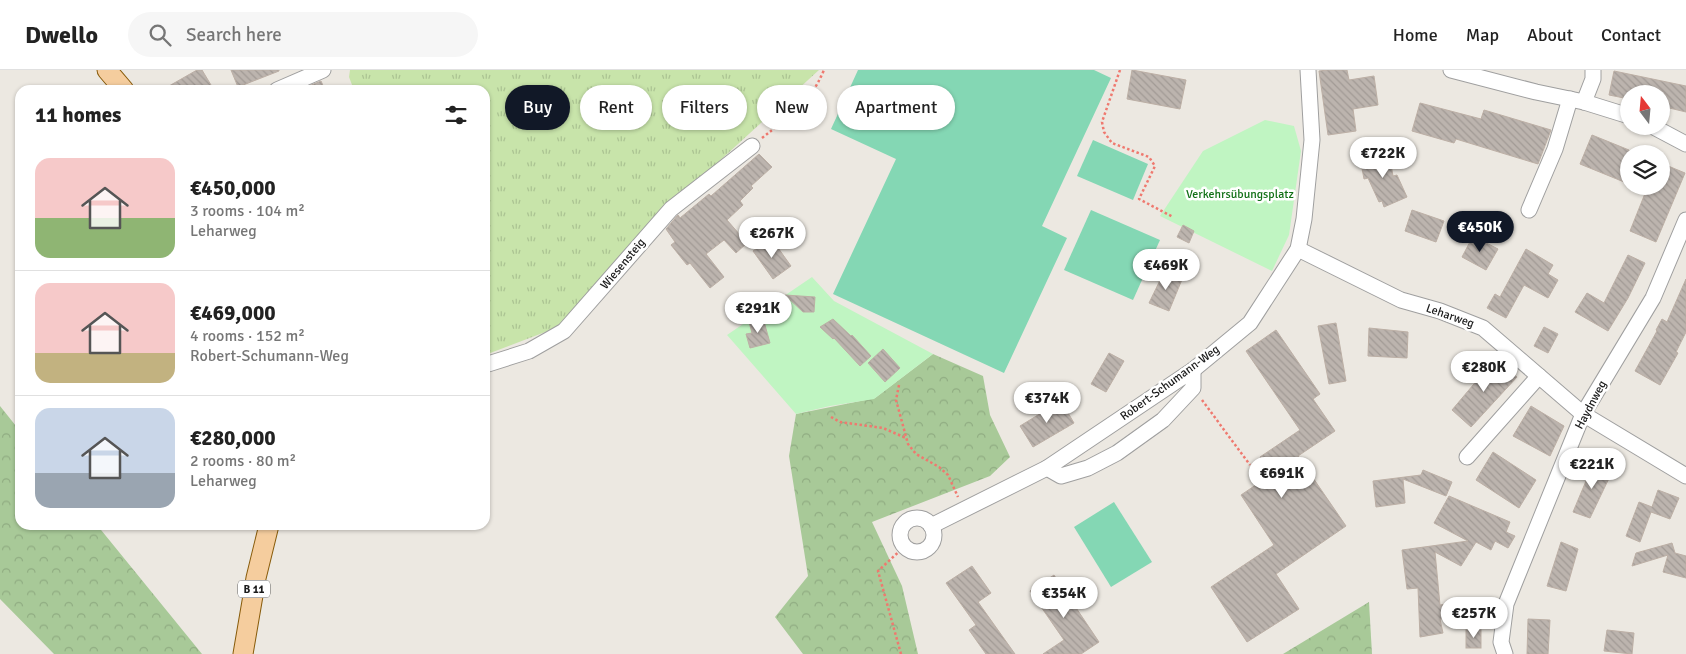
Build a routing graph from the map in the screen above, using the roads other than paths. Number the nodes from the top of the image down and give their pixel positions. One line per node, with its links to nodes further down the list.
1 (107, 70): 6 (main road)
2 (323, 70): 7 (street)
3 (1308, 70): 15 (street, Robert-Schumann-Weg)
4 (1451, 70): 8 (street)
5 (1593, 70): 8 (street)
6 (120, 85)
7 (288, 85)
8 (1577, 100): 9 (street); 13 (street)
9 (1620, 113)
10 (1669, 135): 11 (street)
11 (1686, 144)
12 (752, 146): 16 (street, Wiesensteig)
13 (1529, 210)
14 (1686, 220): 19 (street, Haydnweg)
15 (1298, 249): 17 (street, Robert-Schumann-Weg); 18 (street, Leharweg)
16 (490, 363)
17 (1193, 370): 21 (street, Robert-Schumann-Weg); 21 (street)
18 (1539, 376): 19 (street, Leharweg); 20 (street)
19 (1584, 414): 22 (street, Leharweg); 26 (street, Haydnweg)
20 (1467, 456)
21 (1048, 468): 23 (street, Robert-Schumann-Weg)
22 (1686, 476)
23 (931, 526): 23 (street)
24 (268, 530): 25 (main road, B 11)
25 (243, 654)
26 (1505, 654)

